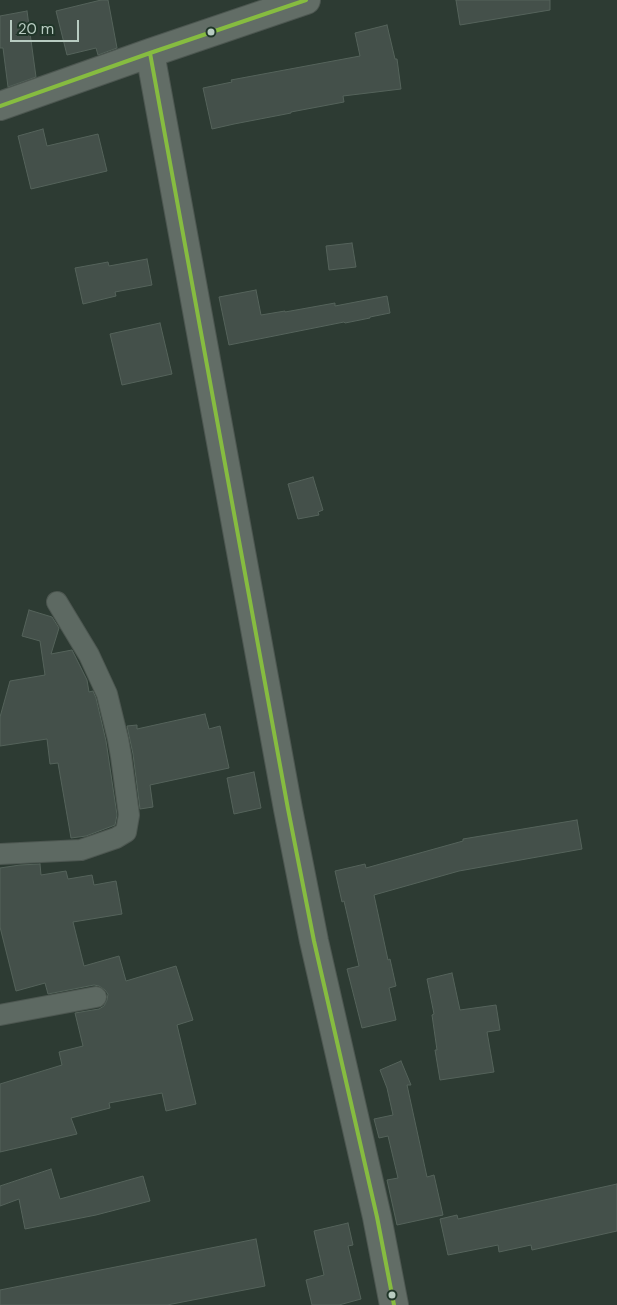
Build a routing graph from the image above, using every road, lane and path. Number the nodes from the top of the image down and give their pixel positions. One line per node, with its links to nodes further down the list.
1 (306, 0): 2 (main road)
2 (150, 53): 3 (main road); 8 (main road)
3 (0, 106)
4 (57, 602): 5 (street)
5 (0, 854)
6 (96, 997): 7 (street)
7 (0, 1015)
8 (394, 1305)

